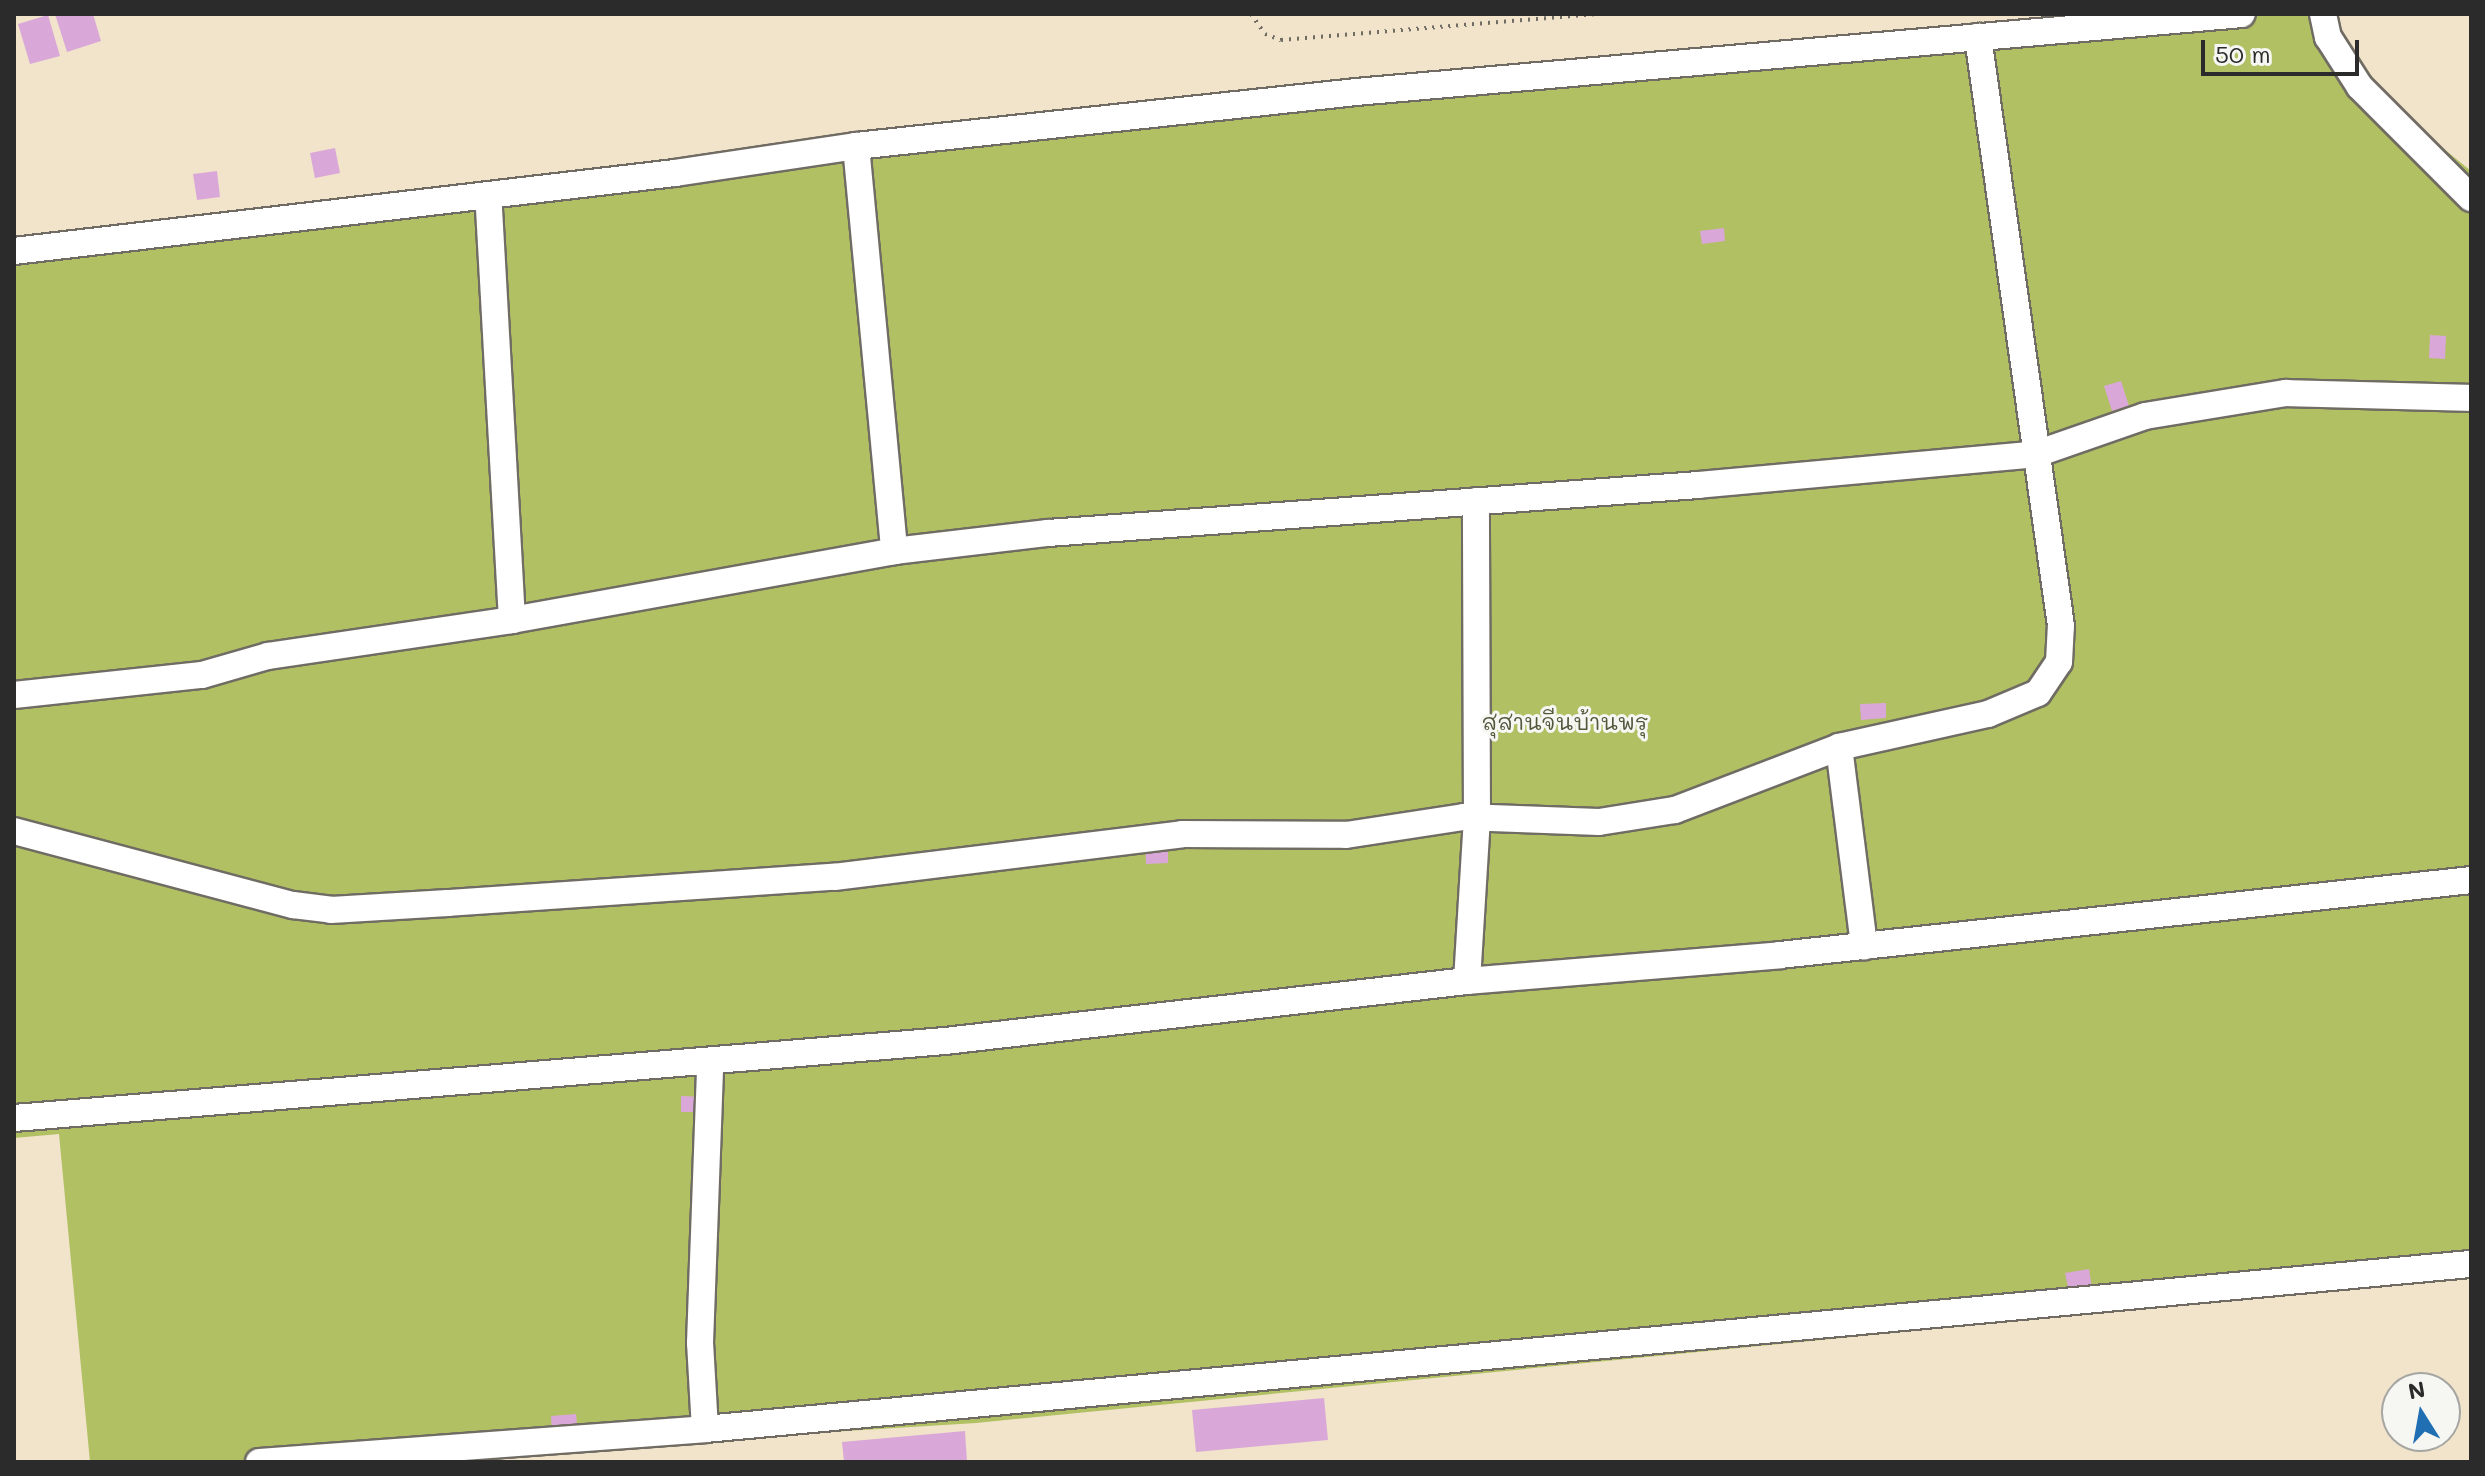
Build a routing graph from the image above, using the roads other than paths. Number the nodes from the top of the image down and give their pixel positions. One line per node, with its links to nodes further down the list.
1 (2242, 14): 3 (street)
2 (2323, 14): 6 (street)
3 (1978, 37): 4 (street); 9 (street)
4 (856, 146): 5 (street); 11 (street)
5 (488, 196): 7 (street); 12 (street)
6 (2471, 198)
7 (14, 251)
8 (2471, 398): 9 (street)
9 (2036, 454): 10 (street); 14 (street)
10 (1476, 501): 11 (street); 15 (street)
11 (894, 551): 12 (street)
12 (512, 620): 13 (street)
13 (14, 695)
14 (1839, 747): 15 (street); 18 (street)
15 (1477, 817): 16 (street); 19 (street)
16 (14, 831)
17 (2471, 880): 18 (street)
18 (1864, 946): 19 (street)
19 (1467, 981): 20 (street)
20 (710, 1064): 21 (street); 23 (street)
21 (14, 1118)
22 (2471, 1264): 23 (street)
23 (705, 1429): 24 (street)
24 (259, 1462)

